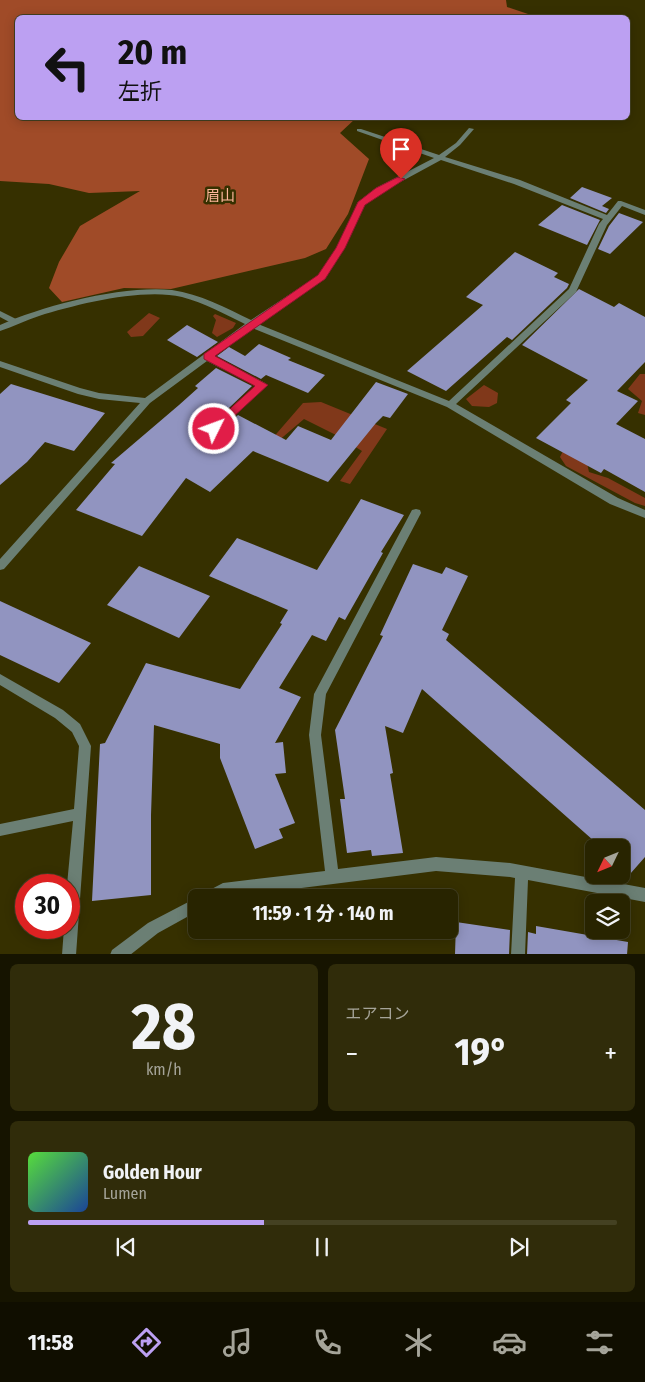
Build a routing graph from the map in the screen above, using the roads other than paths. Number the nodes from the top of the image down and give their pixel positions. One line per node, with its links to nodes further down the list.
1 (471, 129): 3 (street)
2 (360, 130): 3 (street)
3 (440, 158): 5 (street); 8 (street)
4 (645, 213): 5 (street)
5 (608, 218): 13 (street)
6 (0, 314): 7 (street)
7 (13, 321): 8 (street); 9 (street)
8 (251, 324): 10 (street); 13 (street)
9 (0, 328)
10 (207, 356): 12 (street); 14 (street)
11 (0, 364): 12 (street)
12 (147, 401): 17 (street)
13 (450, 405): 16 (street)
14 (214, 429)
15 (416, 513): 22 (street)
16 (645, 514)
17 (0, 566)
18 (0, 679): 19 (street)
19 (78, 814): 20 (street); 26 (street)
20 (0, 830)
21 (522, 872): 22 (street); 24 (street); 28 (street)
22 (332, 876): 23 (street)
23 (231, 889)
24 (645, 895)
25 (188, 909): 27 (street)
26 (69, 954)
27 (117, 954)
28 (518, 954)

